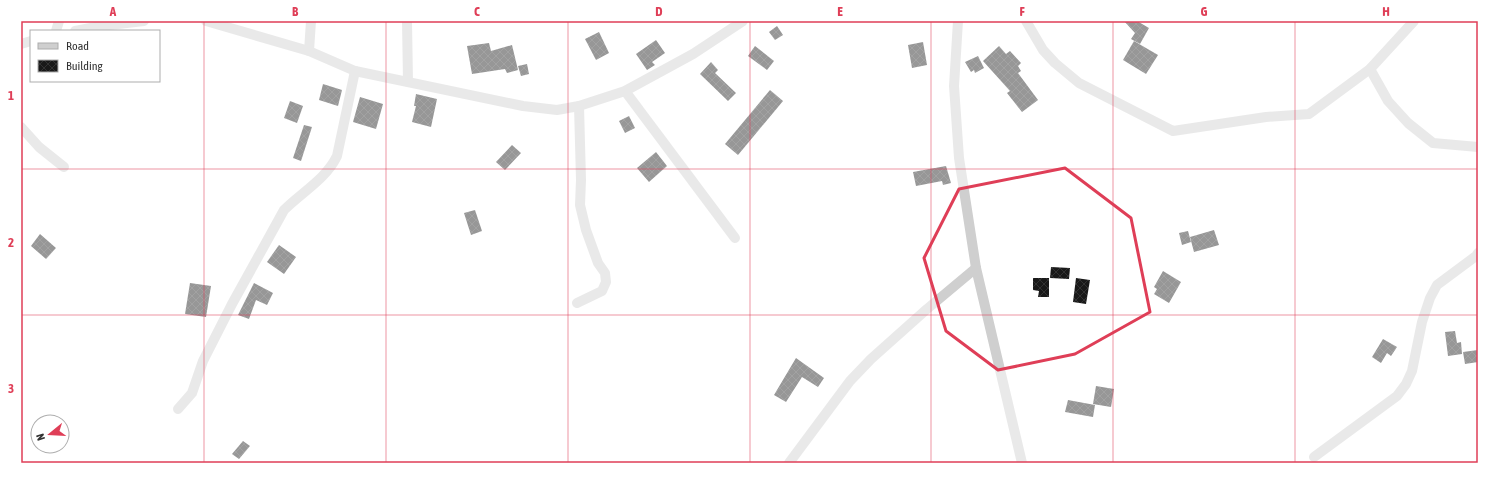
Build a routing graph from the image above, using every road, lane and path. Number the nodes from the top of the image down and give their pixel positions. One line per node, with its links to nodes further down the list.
1 (144, 21): 9 (street)
2 (206, 21): 10 (street)
3 (311, 21): 10 (street)
4 (407, 21): 13 (street)
5 (743, 21): 14 (street)
6 (958, 21): 21 (street)
7 (1026, 21): 11 (street)
8 (1414, 21): 11 (street)
9 (79, 30)
10 (309, 51): 12 (street)
11 (1370, 69): 17 (street)
12 (355, 71): 13 (street); 23 (street)
13 (408, 82): 15 (street)
14 (625, 91): 15 (street); 19 (street)
15 (579, 106): 22 (street)
16 (21, 127): 18 (street)
17 (1478, 147)
18 (64, 167)
19 (735, 238)
20 (1478, 253): 24 (street)
21 (976, 268): 25 (street); 26 (street)
22 (577, 303)
23 (178, 409)
24 (1314, 457)
25 (789, 463)
26 (1022, 463)

